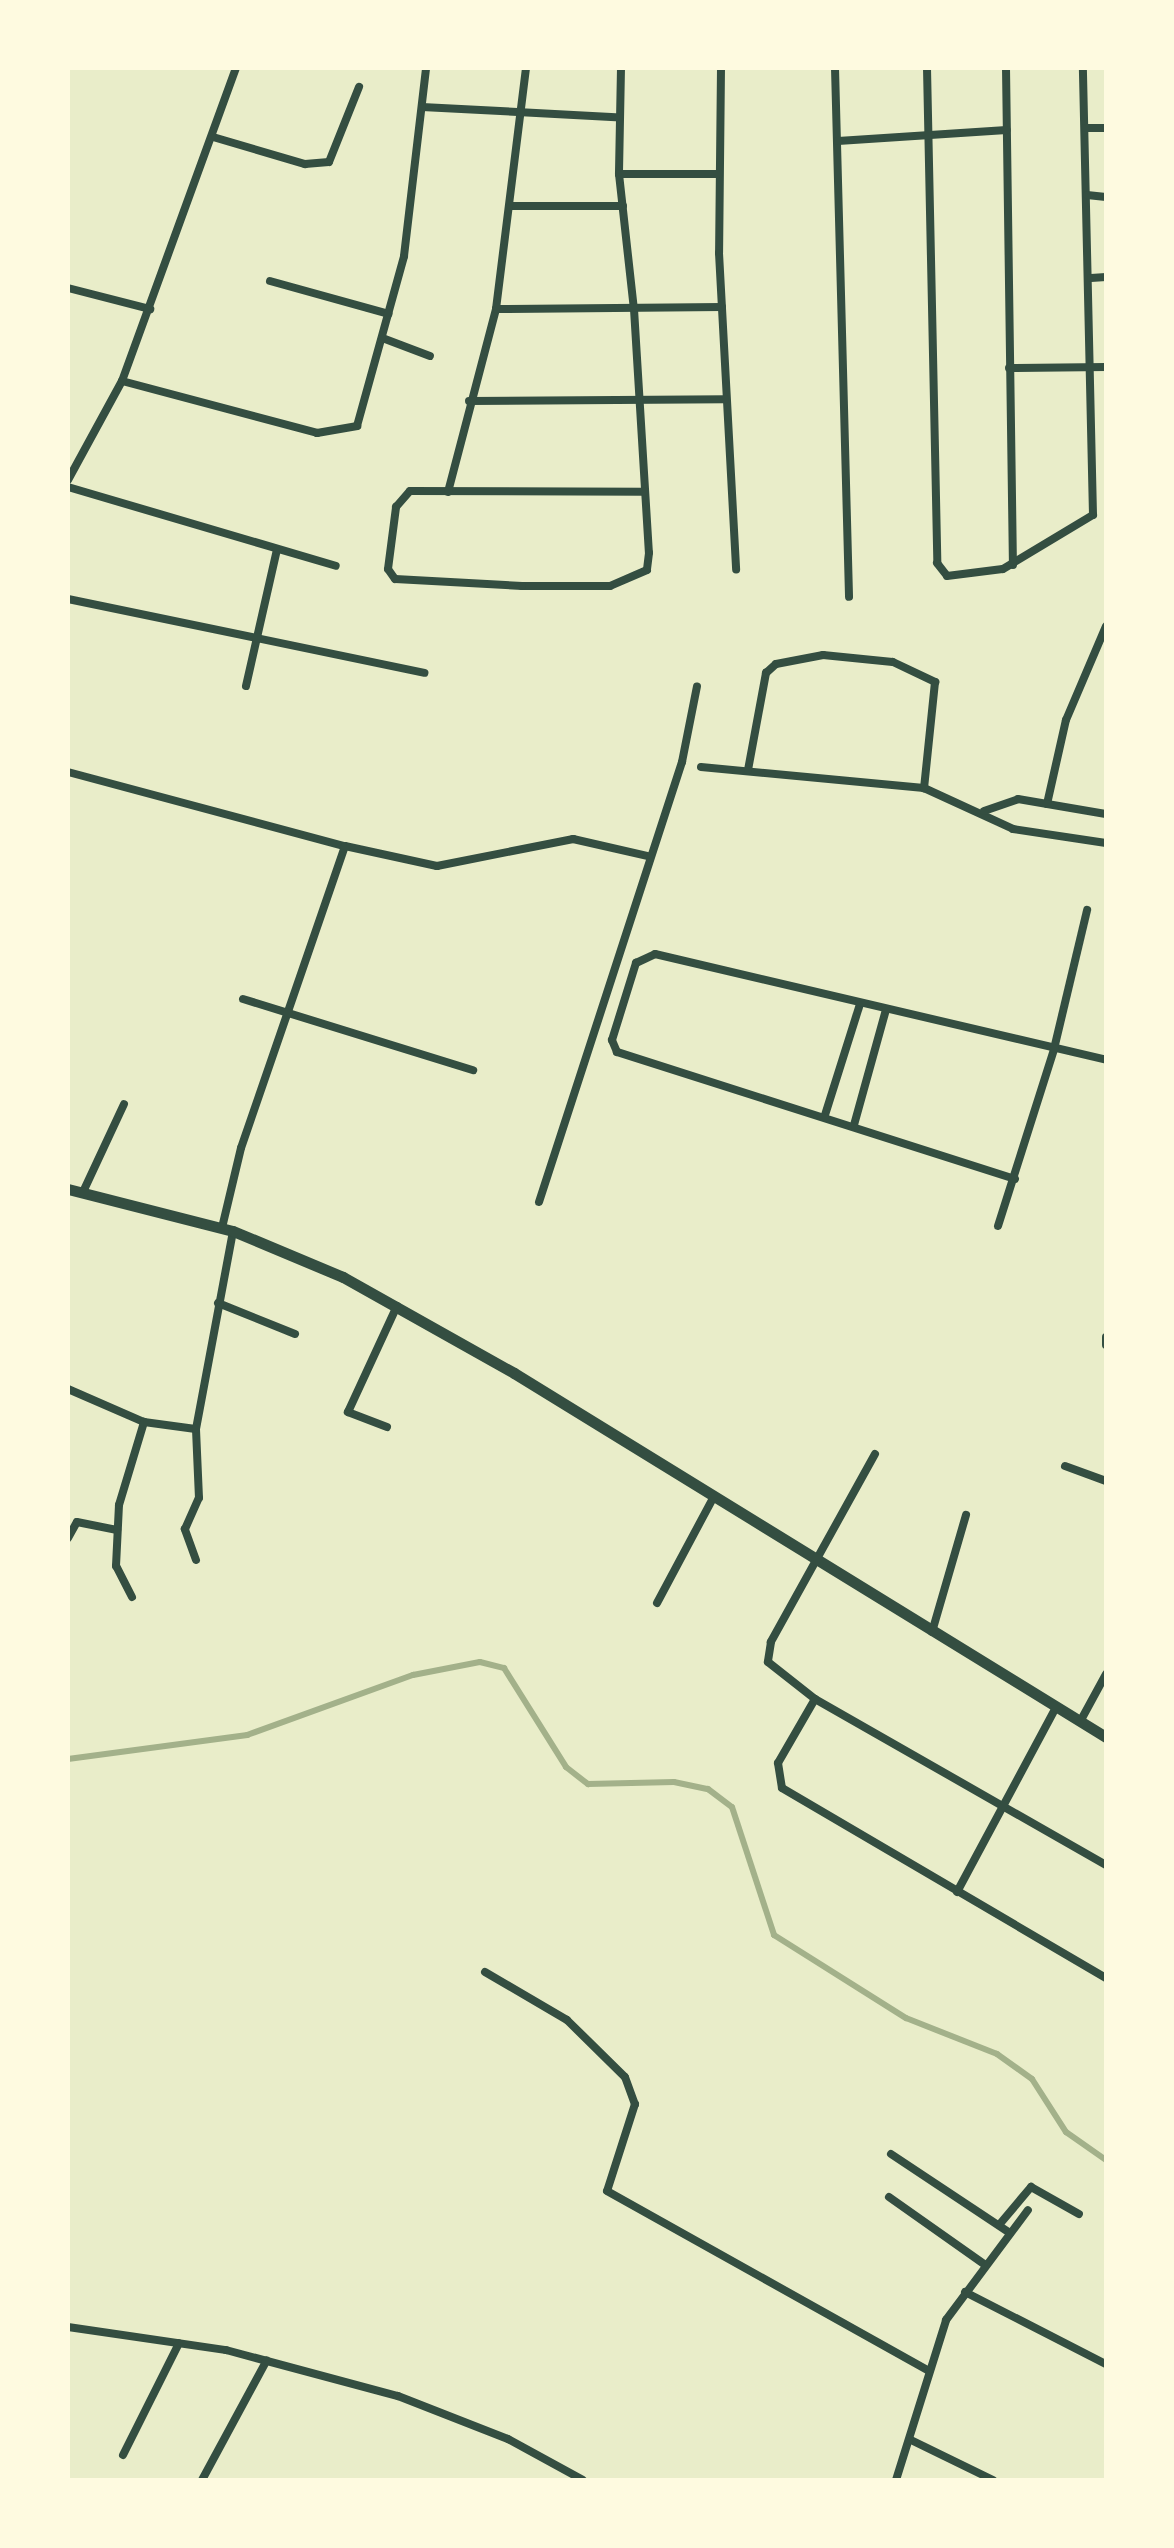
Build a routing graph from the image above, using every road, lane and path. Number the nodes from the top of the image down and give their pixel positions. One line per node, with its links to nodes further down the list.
1 (236, 68): 18 (street)
2 (426, 68): 11 (street)
3 (526, 68): 12 (street)
4 (621, 68): 13 (street)
5 (721, 68): 21 (street)
6 (835, 68): 19 (street)
7 (927, 68): 17 (street)
8 (1006, 68): 16 (street)
9 (1083, 68): 14 (street)
10 (359, 87): 18 (street)
11 (422, 107): 12 (street); 34 (street)
12 (521, 112): 13 (street); 24 (street)
13 (616, 117): 20 (street)
14 (1085, 128): 15 (street); 22 (street)
15 (1106, 128)
16 (1007, 130): 17 (street); 38 (street)
17 (929, 136): 19 (street); 49 (street)
18 (213, 137): 31 (street)
19 (838, 141): 52 (street)
20 (619, 174): 21 (street); 25 (street)
21 (719, 174): 30 (street)
22 (1087, 195): 23 (street); 27 (street)
23 (1106, 197)
24 (510, 206): 25 (street); 32 (street)
25 (623, 206): 33 (street)
26 (1106, 277): 27 (street)
27 (1091, 278): 39 (street)
28 (270, 281): 34 (street)
29 (68, 288): 31 (street)
30 (722, 307): 33 (street); 41 (street)
31 (150, 309): 40 (street)
32 (496, 309): 33 (street); 42 (street)
33 (634, 309): 43 (street)
34 (389, 314): 35 (street)
35 (385, 339): 36 (street); 40 (street)
36 (430, 356)
37 (1106, 367): 39 (street)
38 (1009, 368): 39 (street); 49 (street)
39 (1094, 368): 49 (street)
40 (122, 381): 44 (street)
41 (725, 399): 43 (street); 51 (street)
42 (469, 401): 43 (street); 46 (street)
43 (639, 401): 47 (street)
44 (68, 480)
45 (68, 487): 48 (street)
46 (448, 492): 47 (street); 47 (street)
47 (644, 492)
48 (277, 550): 50 (street); 55 (street)
49 (1013, 565)
50 (336, 566)
51 (736, 570)
52 (849, 597)
53 (68, 599): 55 (street)
54 (1106, 626): 63 (street)
55 (257, 636): 56 (street); 57 (street)
56 (424, 673)
57 (246, 686)
58 (697, 686): 68 (street)
59 (701, 767): 60 (street)
60 (748, 770): 62 (street); 62 (street)
61 (68, 772): 67 (street)
62 (924, 788): 64 (street)
63 (1047, 804): 64 (street); 65 (street)
64 (984, 811): 66 (street)
65 (1106, 814)
66 (1106, 843)
67 (345, 846): 68 (street); 73 (street)
68 (648, 856): 83 (street)
69 (1087, 910): 74 (street)
70 (243, 999): 73 (street)
71 (860, 1004): 72 (street); 78 (street); 78 (street)
72 (886, 1010): 74 (street); 79 (street)
73 (284, 1015): 76 (street); 85 (street)
74 (1054, 1049): 75 (street); 80 (street)
75 (1106, 1060)
76 (473, 1070)
77 (124, 1104): 82 (street)
78 (825, 1115): 79 (street)
79 (854, 1125): 80 (street)
80 (1015, 1179): 84 (street)
81 (68, 1189): 82 (street)
82 (83, 1192): 85 (street)
83 (539, 1202)
84 (998, 1226)
85 (227, 1229): 86 (street); 87 (street)
86 (218, 1303): 88 (street); 94 (street)
87 (397, 1306): 93 (street); 98 (street)
88 (295, 1334)
89 (1106, 1337): 90 (street)
90 (1106, 1345)
91 (68, 1389): 92 (street)
92 (144, 1422): 94 (street); 100 (street)
93 (387, 1427)
94 (196, 1429): 102 (street)
95 (875, 1454): 103 (street)
96 (1065, 1466): 97 (street)
97 (1106, 1481)
98 (713, 1498): 103 (street); 105 (street)
99 (966, 1515): 106 (street)
100 (117, 1530): 101 (street); 104 (street)
101 (68, 1538)
102 (196, 1560)
103 (820, 1565): 106 (street); 108 (street)
104 (132, 1597)
105 (657, 1603)
106 (932, 1632): 109 (street)
107 (1106, 1674): 110 (street)
108 (815, 1699): 112 (street); 114 (street)
109 (1056, 1707): 110 (street); 112 (street)
110 (1081, 1720): 111 (street)
111 (1106, 1737)
112 (1005, 1804): 113 (street); 114 (street)
113 (1106, 1865)
114 (957, 1892): 116 (street)
115 (485, 1972): 129 (street)
116 (1106, 1978)
117 (891, 2154): 121 (street)
118 (889, 2197): 123 (street)
119 (1028, 2210): 122 (street)
120 (1079, 2214): 121 (street)
121 (999, 2225): 122 (street)
122 (1010, 2233): 123 (street)
123 (984, 2264): 124 (street)
124 (965, 2292): 128 (street); 129 (street)
125 (68, 2327): 126 (street)
126 (179, 2343): 127 (street); 131 (street)
127 (267, 2360): 132 (street); 133 (street)
128 (1106, 2364)
129 (929, 2371): 130 (street)
130 (913, 2441): 134 (street); 135 (street)
131 (123, 2455)
132 (202, 2480)
133 (583, 2480)
134 (896, 2480)
135 (993, 2480)

